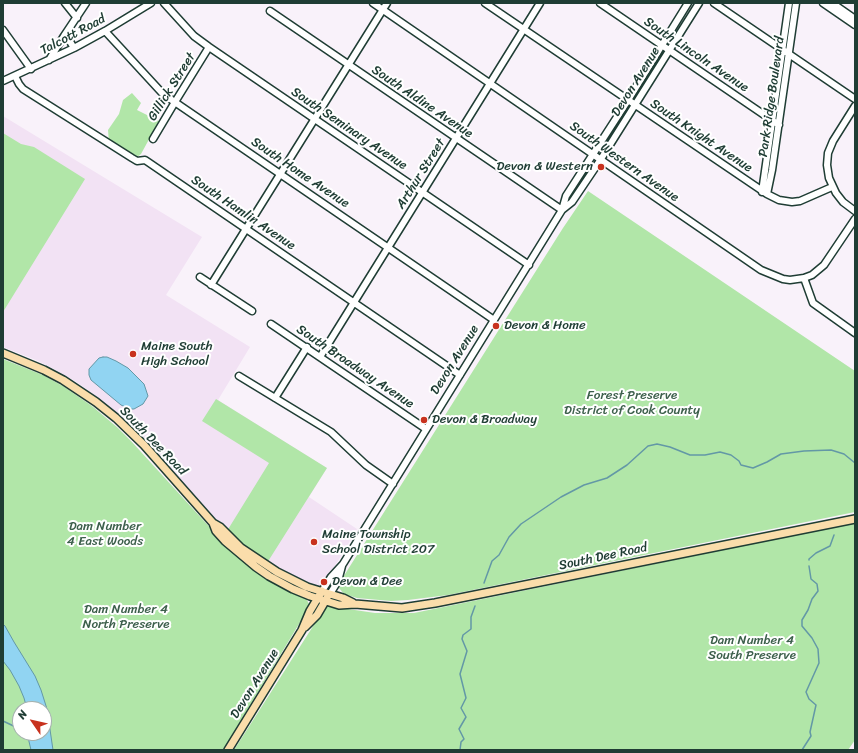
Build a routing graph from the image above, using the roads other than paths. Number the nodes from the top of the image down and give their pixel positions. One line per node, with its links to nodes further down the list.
1 (64, 3): 19 (street)
2 (86, 3): 19 (street)
3 (151, 3): 25 (street, Talcott Road)
4 (164, 3): 27 (street, South Seminary Avenue)
5 (373, 3): 17 (street, South Western Avenue)
6 (387, 3): 17 (street)
7 (485, 3): 24 (street, South Knight Avenue)
8 (540, 3): 24 (street, Arthur Street)
9 (600, 3): 26 (street, South Lincoln Avenue)
10 (688, 3): 26 (street, Devon Avenue)
11 (699, 3): 29 (street, Devon Avenue)
12 (714, 3): 30 (street)
13 (789, 3): 30 (street, Park Ridge Boulevard)
14 (796, 3): 31 (street, Park Ridge Boulevard)
15 (823, 3): 21 (street)
16 (832, 3): 20 (street)
17 (382, 10): 33 (street); 37 (street, South Western Avenue)
18 (270, 11): 33 (street, South Aldine Avenue)
19 (77, 18): 23 (street)
20 (855, 19)
21 (855, 25)
22 (3, 30): 34 (street)
23 (69, 30): 28 (street); 32 (street)
24 (523, 30): 37 (street, Arthur Street); 39 (street, South Knight Avenue)
25 (105, 31): 28 (street, Talcott Road); 40 (street, South Home Avenue)
26 (662, 45): 29 (street, South Lincoln Avenue); 39 (street, Devon Avenue)
27 (209, 47): 40 (street, Gillick Street); 43 (street, South Seminary Avenue)
28 (74, 48): 32 (street, Talcott Road)
29 (670, 50): 41 (street, Devon Avenue); 44 (street, South Lincoln Avenue)
30 (783, 50): 31 (street); 44 (street, Park Ridge Boulevard)
31 (789, 54): 38 (street); 45 (street, Park Ridge Boulevard)
32 (49, 60): 34 (street, Talcott Road)
33 (348, 65): 43 (street); 46 (street, South Aldine Avenue)
34 (31, 69): 35 (street, Talcott Road)
35 (15, 76): 36 (street, Talcott Road); 57 (street, South Hamlin Avenue)
36 (3, 80)
37 (490, 83): 46 (street, Arthur Street); 48 (street, South Western Avenue)
38 (855, 99)
39 (628, 100): 41 (street, South Knight Avenue); 48 (street, Devon Avenue)
40 (174, 102): 47 (street, Gillick Street); 50 (street, South Home Avenue)
41 (635, 105): 49 (street, Devon Avenue); 53 (street, South Knight Avenue)
42 (855, 106): 51 (street)
43 (314, 119): 50 (street); 52 (street, South Seminary Avenue)
44 (772, 120): 45 (street, South Lincoln Avenue); 53 (street, Park Ridge Boulevard)
45 (779, 124): 53 (street, Park Ridge Boulevard)
46 (456, 138): 52 (street, Arthur Street); 54 (street, South Aldine Avenue)
47 (153, 140)
48 (594, 154): 49 (street, South Western Avenue); 54 (street, Devon Avenue)
49 (601, 159): 54 (street, Devon Avenue); 61 (street, South Western Avenue)
50 (280, 173): 57 (street); 58 (street, South Home Avenue)
51 (832, 187): 53 (street, South Knight Avenue); 55 (street)
52 (422, 193): 58 (street, Arthur Street); 59 (street, South Seminary Avenue)
53 (764, 193)
54 (562, 210): 59 (street, Devon Avenue)
55 (855, 211)
56 (855, 219): 61 (street)
57 (246, 228): 62 (street); 63 (street, South Hamlin Avenue)
58 (388, 247): 63 (street, Arthur Street); 65 (street, South Home Avenue)
59 (529, 265): 65 (street, Devon Avenue)
60 (200, 277): 62 (street)
61 (804, 278): 67 (street)
62 (211, 284): 64 (street)
63 (354, 302): 70 (street, Arthur Street); 71 (street, South Hamlin Avenue)
64 (252, 311)
65 (494, 320): 71 (street, Devon Avenue)
66 (271, 324): 68 (street, South Broadway Avenue)
67 (855, 333)
68 (307, 347): 70 (street, South Broadway Avenue); 73 (street)
69 (3, 353): 77 (main road, South Dee Road)
70 (320, 357): 74 (street, South Broadway Avenue)
71 (460, 375): 74 (street, Devon Avenue)
72 (239, 376): 73 (street)
73 (275, 398): 75 (street)
74 (426, 429): 75 (street, Devon Avenue)
75 (393, 484): 78 (street, Devon Avenue)
76 (855, 519): 83 (main road, South Dee Road)
77 (213, 523): 79 (main road, South Dee Road); 81 (main road, South Dee Road)
78 (343, 564): 79 (street, Devon Avenue); 80 (street, Devon Avenue)
79 (322, 591): 80 (main road, South Dee Road); 81 (main road, Devon Avenue)
80 (330, 594): 82 (main road, Devon Avenue); 83 (main road, South Dee Road)
81 (318, 599): 82 (main road, South Dee Road); 84 (main road, Devon Avenue)
82 (325, 601): 83 (main road, South Dee Road); 84 (main road, Devon Avenue)
83 (355, 604)
84 (302, 630): 85 (main road, Devon Avenue)
85 (228, 750)

